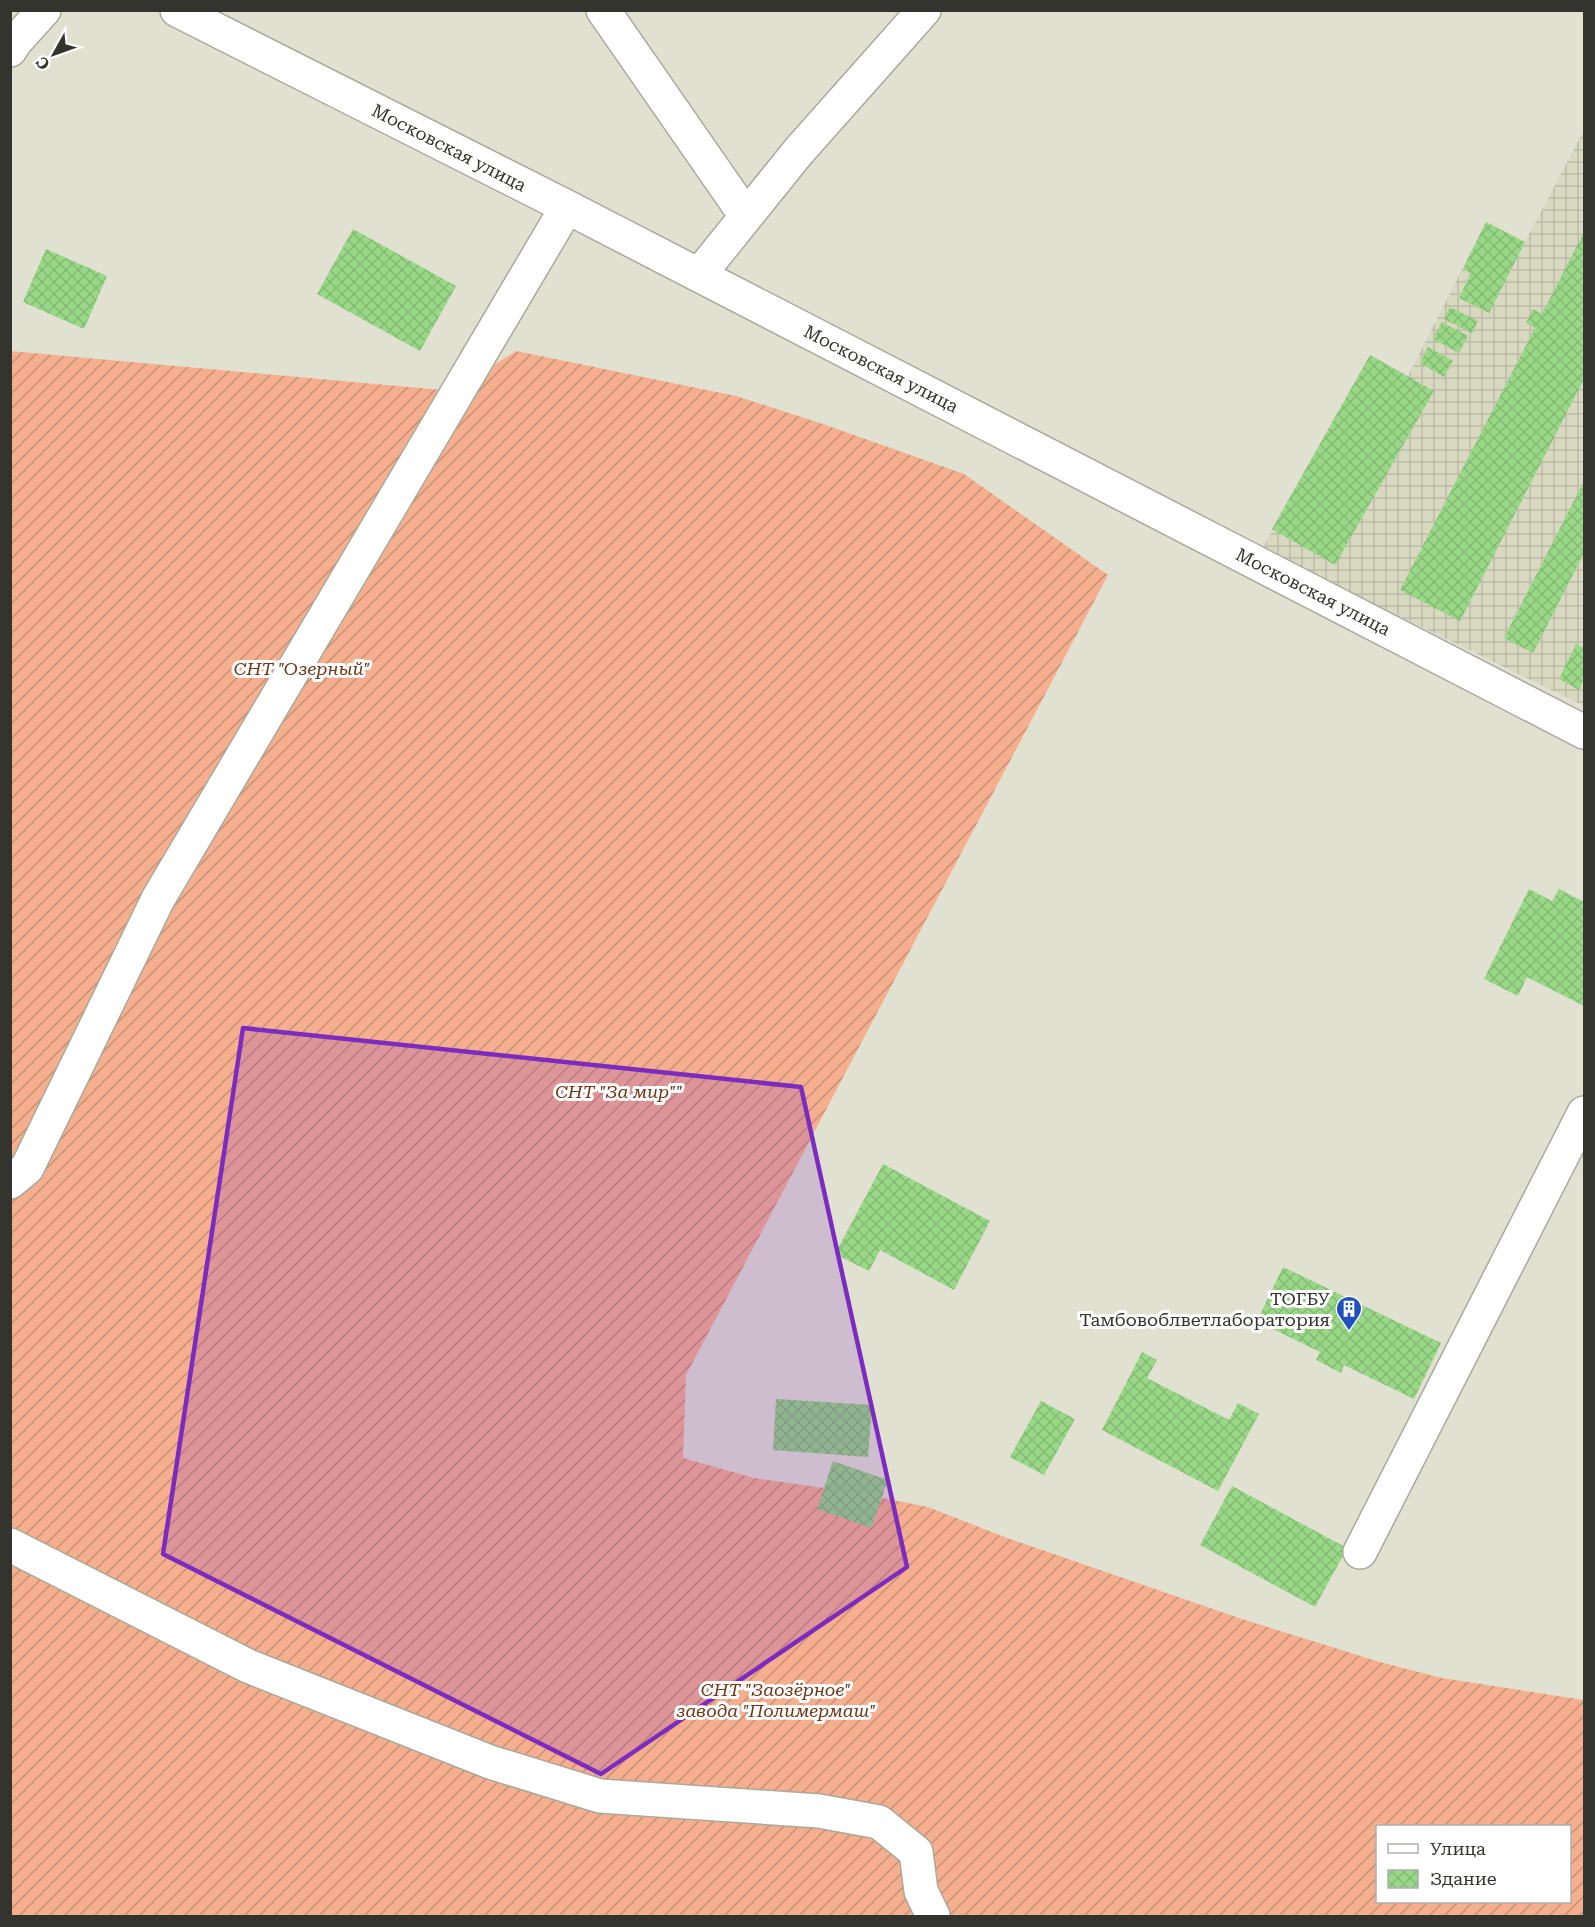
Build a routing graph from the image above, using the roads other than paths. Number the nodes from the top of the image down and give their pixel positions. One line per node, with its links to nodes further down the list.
1 (44, 10): 5 (street)
2 (177, 10): 6 (street, Московская улица)
3 (603, 10): 7 (street)
4 (924, 10): 7 (street)
5 (10, 50)
6 (567, 207): 8 (street, Московская улица); 11 (street)
7 (746, 216): 8 (street)
8 (699, 275): 9 (street, Московская улица)
9 (1584, 732)
10 (1584, 1113): 13 (street)
11 (10, 1182)
12 (10, 1545): 14 (street)
13 (1360, 1552)
14 (933, 1917)

